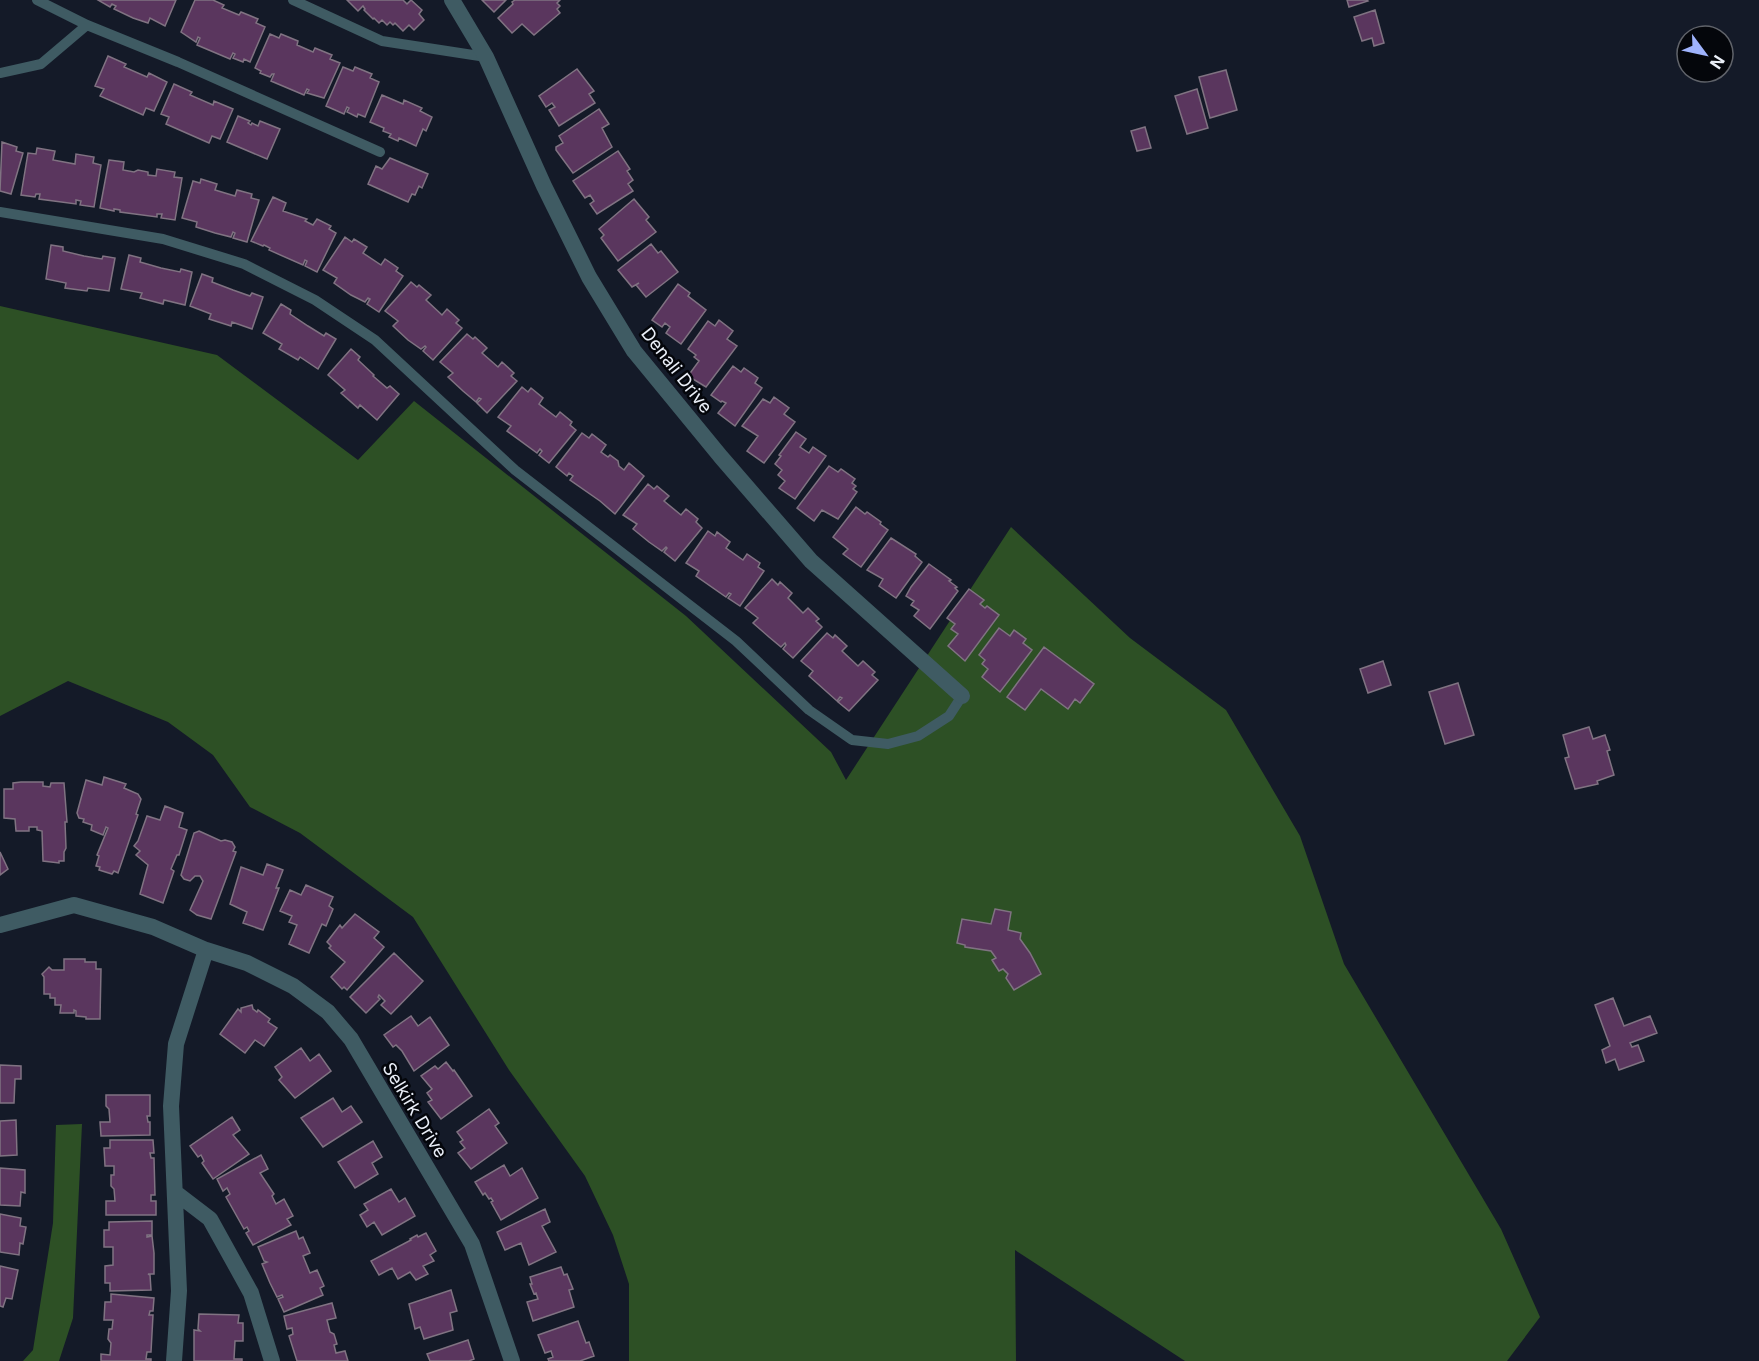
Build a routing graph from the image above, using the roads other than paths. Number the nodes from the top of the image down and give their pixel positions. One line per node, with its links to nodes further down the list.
1 (37, 0): 4 (lane)
2 (293, 0): 5 (lane)
3 (452, 0): 5 (street, Denali Drive)
4 (87, 25): 6 (lane); 7 (lane)
5 (486, 57): 9 (street, Denali Drive)
6 (0, 73)
7 (380, 152)
8 (0, 212): 9 (lane)
9 (962, 696)
10 (0, 925): 11 (street, Selkirk Drive)
11 (206, 950): 12 (street); 15 (street, Selkirk Drive)
12 (176, 1193): 13 (street); 14 (street)
13 (174, 1361)
14 (272, 1361)
15 (512, 1361)

